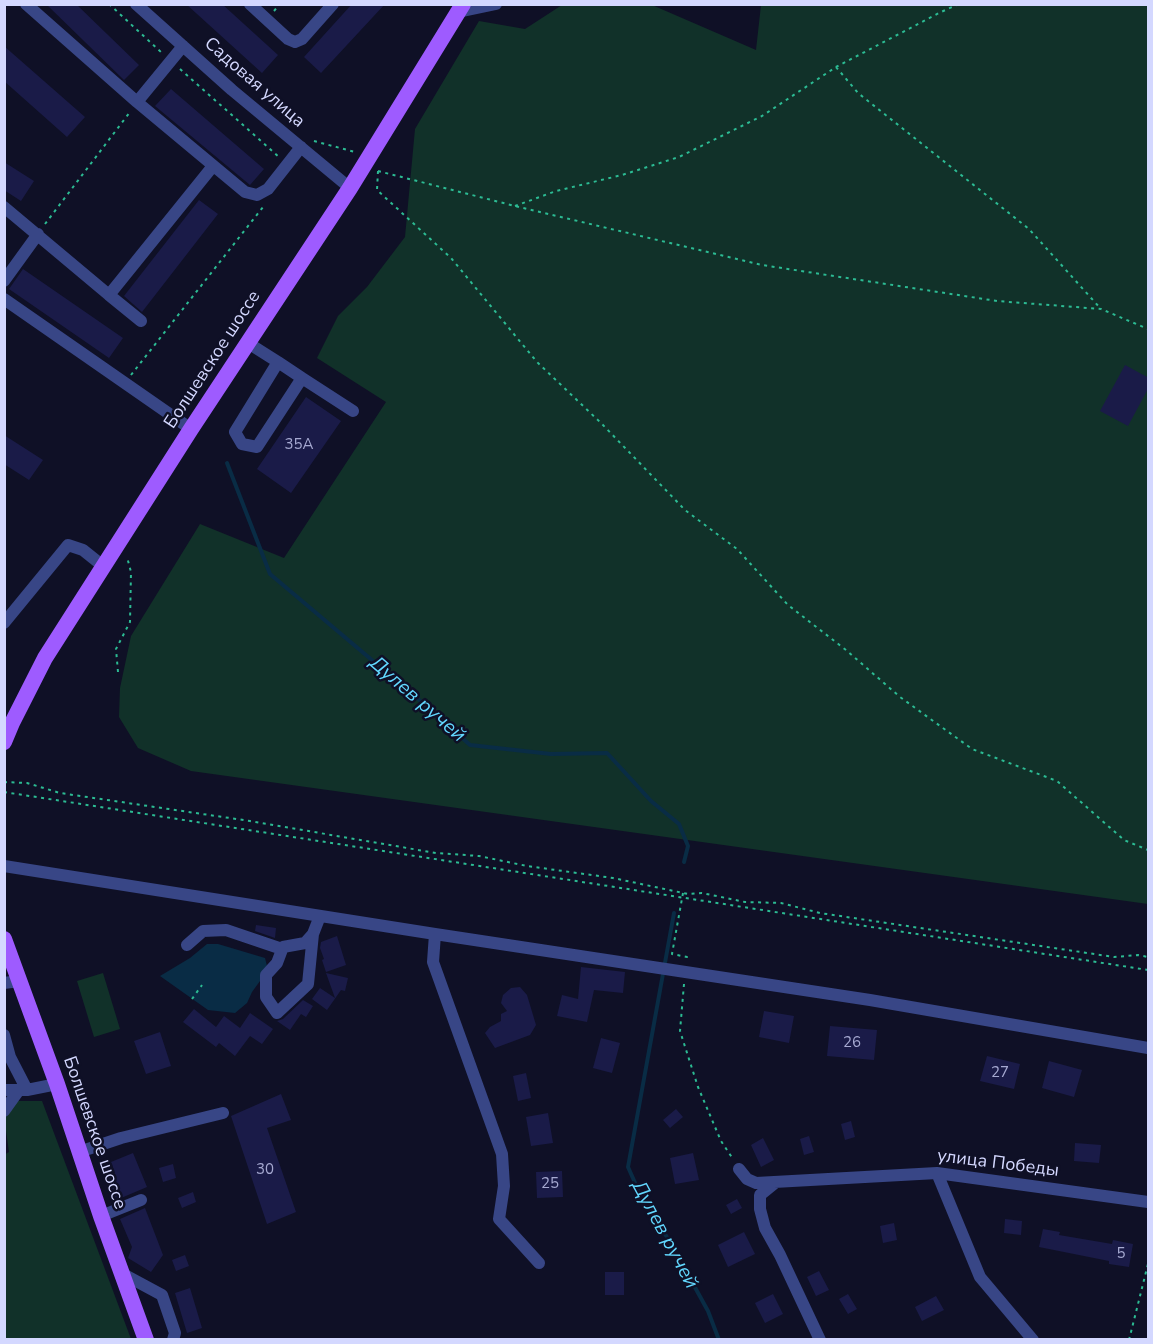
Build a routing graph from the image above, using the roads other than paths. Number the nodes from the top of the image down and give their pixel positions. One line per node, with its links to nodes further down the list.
1 (26, 4): 8 (street)
2 (136, 4): 7 (street, Садовая улица)
3 (250, 4): 4 (street)
4 (333, 4)
5 (496, 4): 6 (street)
6 (461, 8): 11 (main road, Болшевское шоссе)
7 (183, 46): 8 (street); 9 (street, Садовая улица)
8 (137, 102): 10 (street)
9 (304, 149): 10 (street); 11 (street, Садовая улица)
10 (213, 166): 15 (street)
11 (350, 188): 18 (main road, Болшевское шоссе)
12 (4, 207): 13 (street)
13 (38, 234): 14 (street); 15 (street)
14 (4, 281)
15 (109, 295): 17 (street)
16 (4, 299): 22 (street)
17 (141, 321)
18 (248, 343): 19 (street); 22 (main road, Болшевское шоссе)
19 (278, 362): 20 (street); 20 (street)
20 (302, 378): 21 (street)
21 (353, 411)
22 (191, 429): 23 (main road, Болшевское шоссе)
23 (104, 566): 24 (street); 25 (main road, Болшевское шоссе)
24 (4, 623)
25 (4, 742)
26 (4, 866): 27 (street)
27 (320, 916): 28 (street); 29 (street)
28 (313, 934): 32 (street); 32 (street)
29 (435, 934): 35 (street); 48 (street)
30 (4, 939): 33 (main road, Болшевское шоссе)
31 (187, 945): 32 (street)
32 (282, 949)
33 (12, 982): 36 (main road, Болшевское шоссе)
34 (4, 1035): 38 (street)
35 (1149, 1048)
36 (57, 1084): 38 (street); 41 (main road, Болшевское шоссе)
37 (4, 1090): 38 (street)
38 (23, 1090): 39 (street)
39 (4, 1111)
40 (223, 1113): 41 (street)
41 (78, 1152): 47 (main road, Болшевское шоссе)
42 (739, 1169): 44 (street, улица Победы)
43 (938, 1173): 44 (street, улица Победы); 46 (street, улица Победы); 53 (street)
44 (776, 1182): 52 (street)
45 (141, 1200): 47 (street)
46 (1149, 1202)
47 (101, 1216): 49 (main road, Болшевское шоссе)
48 (539, 1263)
49 (123, 1274): 50 (main road, Болшевское шоссе); 51 (street)
50 (146, 1340)
51 (173, 1340)
52 (820, 1340)
53 (1033, 1340)

